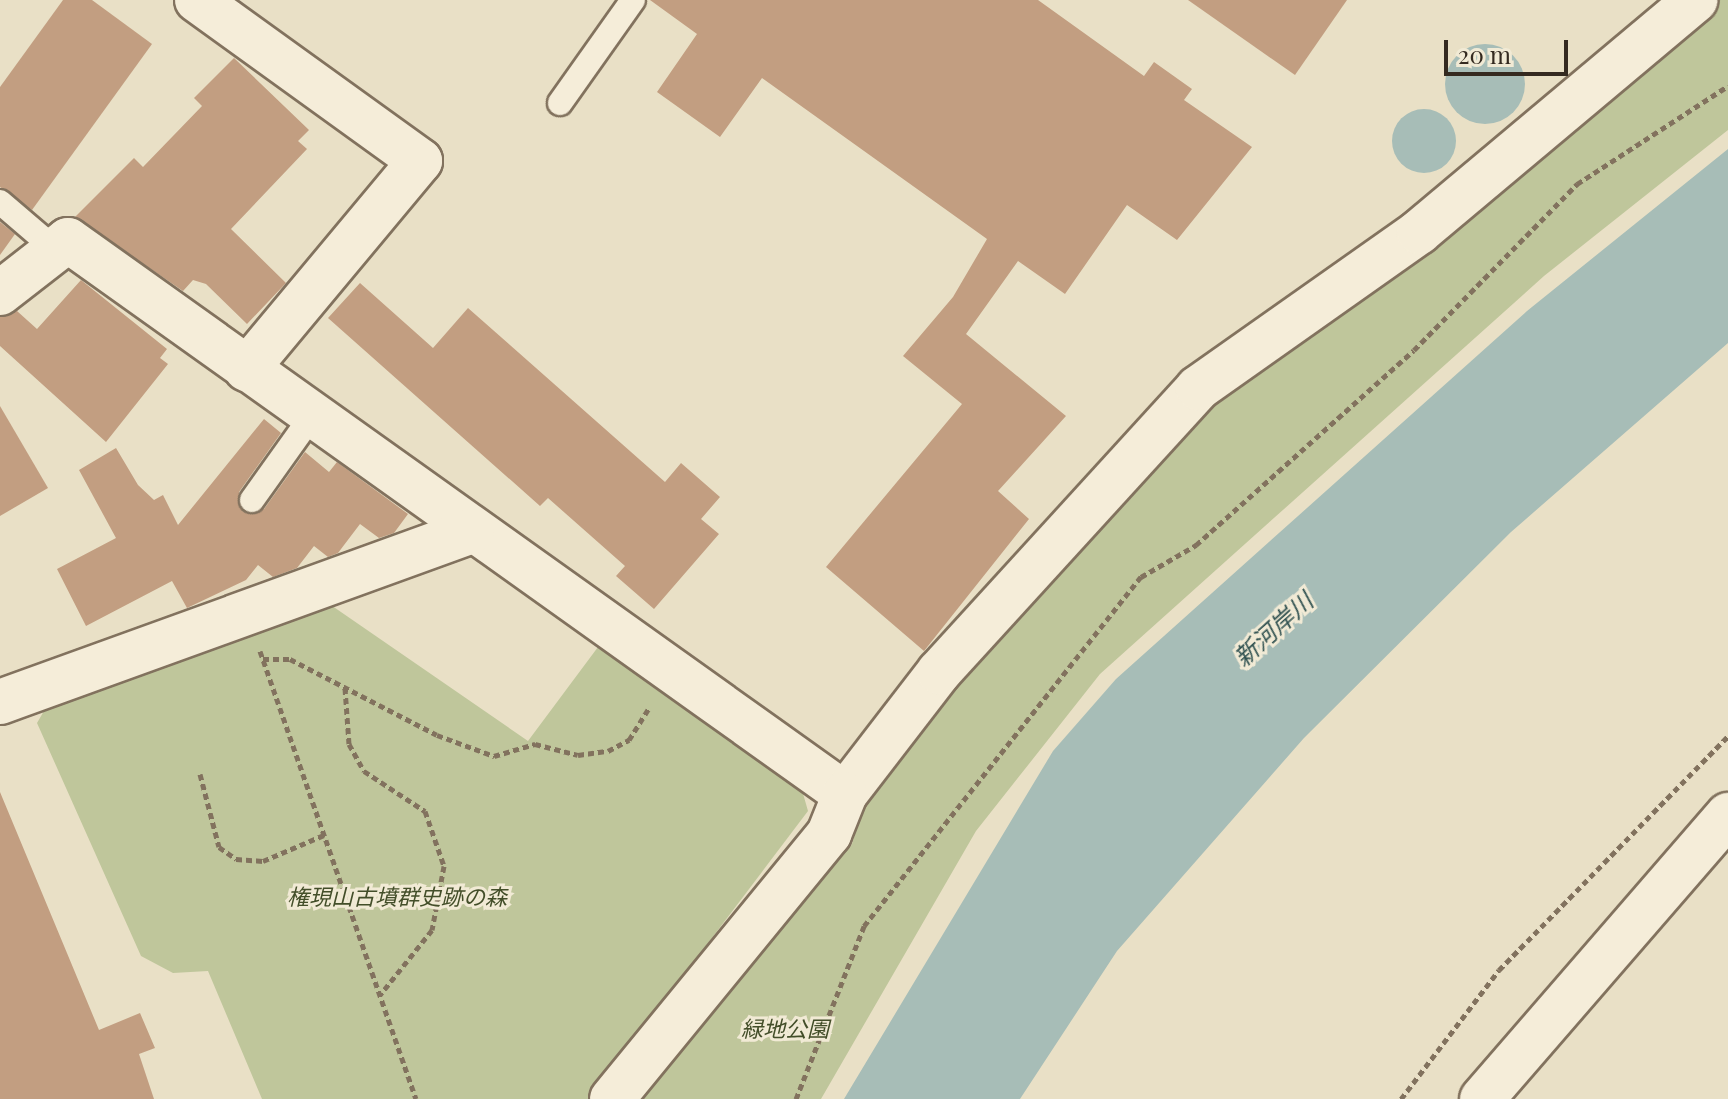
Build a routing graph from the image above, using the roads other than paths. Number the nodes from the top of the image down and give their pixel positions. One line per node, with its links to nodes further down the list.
1 (197, 0): 8 (street)
2 (633, 0): 4 (lane)
3 (1695, 0): 13 (street)
4 (560, 103)
5 (0, 202): 6 (lane)
6 (56, 250): 7 (street); 8 (street)
7 (0, 293)
8 (247, 369): 9 (street)
9 (312, 416): 10 (lane); 11 (street)
10 (252, 500)
11 (472, 531): 12 (street); 13 (street)
12 (0, 702)
13 (845, 794): 15 (street)
14 (1728, 815): 16 (street)
15 (612, 1099)
16 (1482, 1099)

